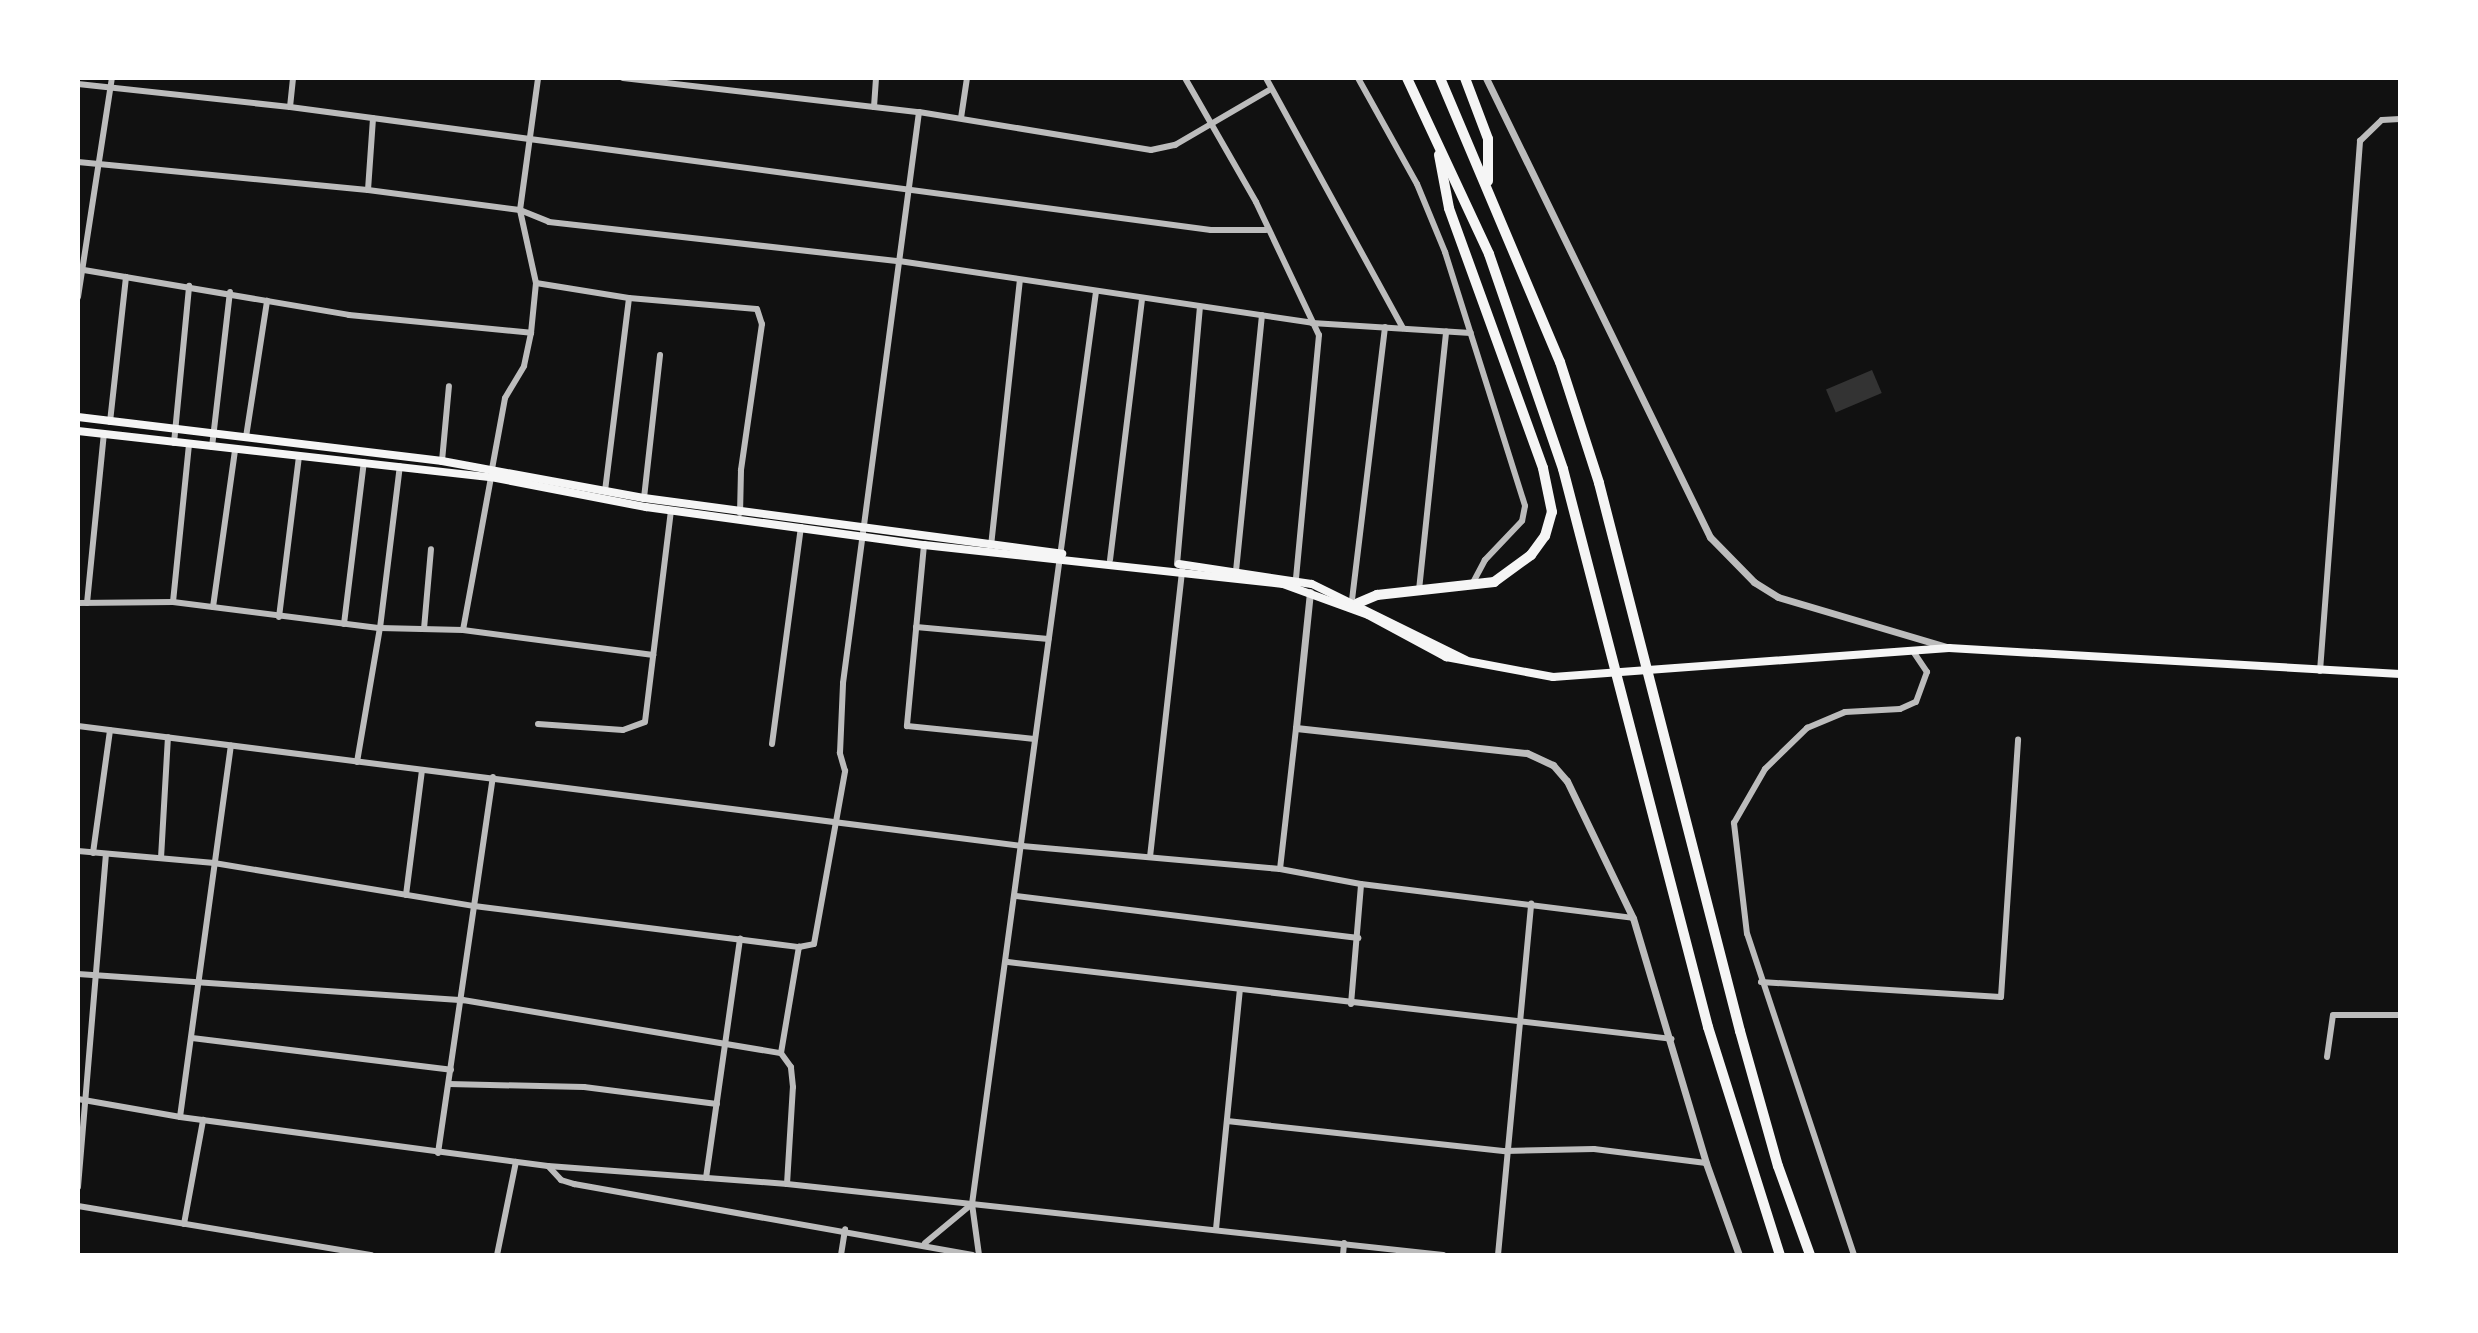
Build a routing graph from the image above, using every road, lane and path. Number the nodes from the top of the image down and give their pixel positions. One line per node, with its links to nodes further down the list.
1 (112, 78): 15 (street)
2 (293, 78): 17 (street)
3 (538, 78): 25 (street)
4 (623, 78): 18 (street)
5 (876, 78): 18 (street)
6 (967, 78): 21 (street)
7 (1185, 78): 23 (street)
8 (1266, 78): 16 (street)
9 (1358, 78): 52 (street)
10 (1407, 78): 24 (highway)
11 (1440, 78): 28 (highway)
12 (1465, 78): 28 (highway)
13 (1486, 78): 101 (street)
14 (78, 84): 15 (street)
15 (111, 88): 17 (street); 27 (street)
16 (1271, 89): 23 (street); 49 (street)
17 (290, 107): 20 (street)
18 (874, 107): 19 (street)
19 (919, 112): 21 (street); 29 (street)
20 (373, 118): 25 (street); 30 (street)
21 (961, 118): 23 (street)
22 (2400, 119): 105 (street)
23 (1211, 120): 32 (street)
24 (1435, 138): 86 (highway); 183 (highway)
25 (532, 141): 29 (street); 31 (street)
26 (78, 162): 27 (street)
27 (101, 164): 30 (street); 34 (street)
28 (1488, 187): 184 (highway)
29 (909, 189): 32 (street); 33 (street)
30 (368, 190): 31 (street)
31 (520, 210): 33 (street); 37 (street)
32 (1266, 230): 47 (street)
33 (899, 261): 36 (street); 77 (street)
34 (80, 269): 35 (street); 41 (street)
35 (126, 277): 38 (street); 56 (street)
36 (1020, 281): 40 (street); 79 (street)
37 (536, 283): 42 (street); 51 (street)
38 (189, 286): 39 (street); 57 (street)
39 (230, 292): 44 (street); 60 (street)
40 (1096, 292): 43 (street); 81 (street)
41 (78, 297)
42 (629, 298): 71 (street); 74 (street)
43 (1142, 299): 45 (street); 82 (street)
44 (267, 301): 51 (street); 61 (street)
45 (1200, 307): 46 (street); 83 (street)
46 (1262, 315): 47 (street); 84 (street)
47 (1312, 323): 48 (street); 85 (street)
48 (1385, 327): 49 (street); 90 (street)
49 (1403, 328): 50 (street)
50 (1446, 331): 52 (street); 88 (street)
51 (531, 333): 70 (street)
52 (1471, 333): 86 (street)
53 (660, 355): 72 (street)
54 (449, 386): 67 (street)
55 (78, 417): 56 (main road)
56 (110, 422): 57 (main road)
57 (175, 430): 60 (main road); 62 (street)
58 (78, 431): 59 (main road)
59 (104, 434): 62 (main road); 92 (street)
60 (214, 434): 61 (main road); 64 (street)
61 (246, 437): 67 (main road)
62 (174, 443): 63 (main road)
63 (189, 445): 64 (main road); 89 (street)
64 (212, 448): 65 (main road)
65 (235, 451): 66 (main road); 93 (street)
66 (299, 456): 68 (main road); 94 (street)
67 (442, 461): 70 (main road)
68 (364, 462): 69 (main road); 95 (street)
69 (400, 466): 70 (main road); 97 (street)
70 (492, 473): 71 (main road); 73 (main road); 99 (street)
71 (605, 491): 72 (main road)
72 (644, 498): 74 (main road)
73 (671, 511): 75 (main road); 103 (street)
74 (740, 511): 75 (street); 77 (main road)
75 (742, 521): 76 (main road)
76 (801, 527): 77 (main road); 114 (street)
77 (863, 532): 78 (main road); 79 (main road); 119 (street)
78 (924, 545): 81 (main road); 96 (street)
79 (991, 546): 81 (main road)
80 (431, 549): 98 (street)
81 (1058, 556): 82 (main road); 83 (main road); 100 (street)
82 (1110, 560): 83 (main road)
83 (1180, 567): 84 (main road); 87 (main road); 124 (street)
84 (1236, 571): 85 (main road)
85 (1296, 579): 90 (main road)
86 (1471, 587): 88 (highway)
87 (1310, 590): 104 (main road); 109 (street)
88 (1419, 592): 90 (highway)
89 (173, 602): 92 (street); 93 (street)
90 (1355, 602): 104 (main road)
91 (78, 603): 92 (street)
92 (87, 603)
93 (213, 607): 94 (street)
94 (279, 617): 95 (street)
95 (344, 624): 97 (street)
96 (916, 627): 100 (street); 112 (street)
97 (380, 628): 98 (street); 116 (street)
98 (424, 629): 99 (street)
99 (463, 630): 103 (street)
100 (1048, 639): 112 (street)
101 (1949, 648): 102 (main road); 105 (main road)
102 (1912, 650): 104 (main road); 141 (street)
103 (653, 655): 107 (street)
104 (1481, 667)
105 (2320, 671): 106 (main road)
106 (2400, 674)
107 (538, 724)
108 (78, 726): 110 (street)
109 (1296, 728): 127 (street); 133 (street)
110 (110, 730): 111 (street); 122 (street)
111 (168, 737): 115 (street); 125 (street)
112 (1034, 739): 120 (street)
113 (2018, 740): 141 (street)
114 (772, 744)
115 (231, 745): 116 (street); 126 (street)
116 (357, 762): 117 (street)
117 (422, 770): 118 (street); 129 (street)
118 (493, 777): 119 (street); 132 (street)
119 (838, 822): 120 (street); 136 (street)
120 (1022, 846): 124 (street); 130 (street)
121 (78, 851): 122 (street)
122 (93, 853): 123 (street)
123 (106, 856): 125 (street); 139 (street)
124 (1150, 857): 127 (street)
125 (161, 858): 126 (street)
126 (214, 863): 129 (street); 140 (street)
127 (1280, 869): 128 (street)
128 (1361, 884): 131 (street); 135 (street)
129 (406, 895): 132 (street)
130 (1016, 896): 135 (street); 137 (street)
131 (1531, 904): 133 (street); 146 (street)
132 (474, 906): 134 (street); 143 (street)
133 (1633, 918): 148 (street)
134 (740, 938): 136 (street); 149 (street)
135 (1358, 938): 144 (street)
136 (799, 947): 150 (street)
137 (1008, 962): 142 (street); 167 (street)
138 (78, 974): 139 (street)
139 (93, 976): 140 (street); 154 (street)
140 (201, 979): 143 (street); 147 (street)
141 (1761, 982): 185 (street)
142 (1240, 990): 144 (street); 158 (street)
143 (463, 1000): 149 (street); 152 (street)
144 (1351, 1004): 146 (street)
145 (2400, 1015): 151 (street)
146 (1523, 1025): 148 (street); 159 (street)
147 (192, 1038): 152 (street); 156 (street)
148 (1673, 1039): 162 (street)
149 (723, 1043): 150 (street); 155 (street)
150 (781, 1053): 165 (street)
151 (2327, 1057)
152 (451, 1070): 153 (street)
153 (449, 1084): 155 (street); 160 (street)
154 (81, 1099): 156 (street); 166 (street)
155 (717, 1104): 164 (street)
156 (180, 1117): 157 (street)
157 (203, 1120): 160 (street); 169 (street)
158 (1227, 1121): 159 (street); 171 (street)
159 (1505, 1151): 162 (street); 181 (street)
160 (438, 1153): 161 (street)
161 (516, 1162): 163 (street); 175 (street)
162 (1706, 1163): 182 (street)
163 (548, 1166): 164 (street); 170 (street)
164 (706, 1178): 165 (street)
165 (787, 1184): 167 (street)
166 (78, 1187)
167 (972, 1204): 171 (street); 172 (street); 178 (street)
168 (78, 1206): 169 (street)
169 (184, 1224): 174 (street)
170 (845, 1229): 172 (street); 176 (street)
171 (1216, 1229): 173 (street)
172 (925, 1243): 177 (street)
173 (1344, 1243): 179 (street); 180 (street)
174 (372, 1255)
175 (497, 1255)
176 (841, 1255)
177 (973, 1255)
178 (979, 1255)
179 (1343, 1255)
180 (1443, 1255)
181 (1498, 1255)
182 (1739, 1255)
183 (1780, 1255)
184 (1810, 1255)
185 (1854, 1255)

